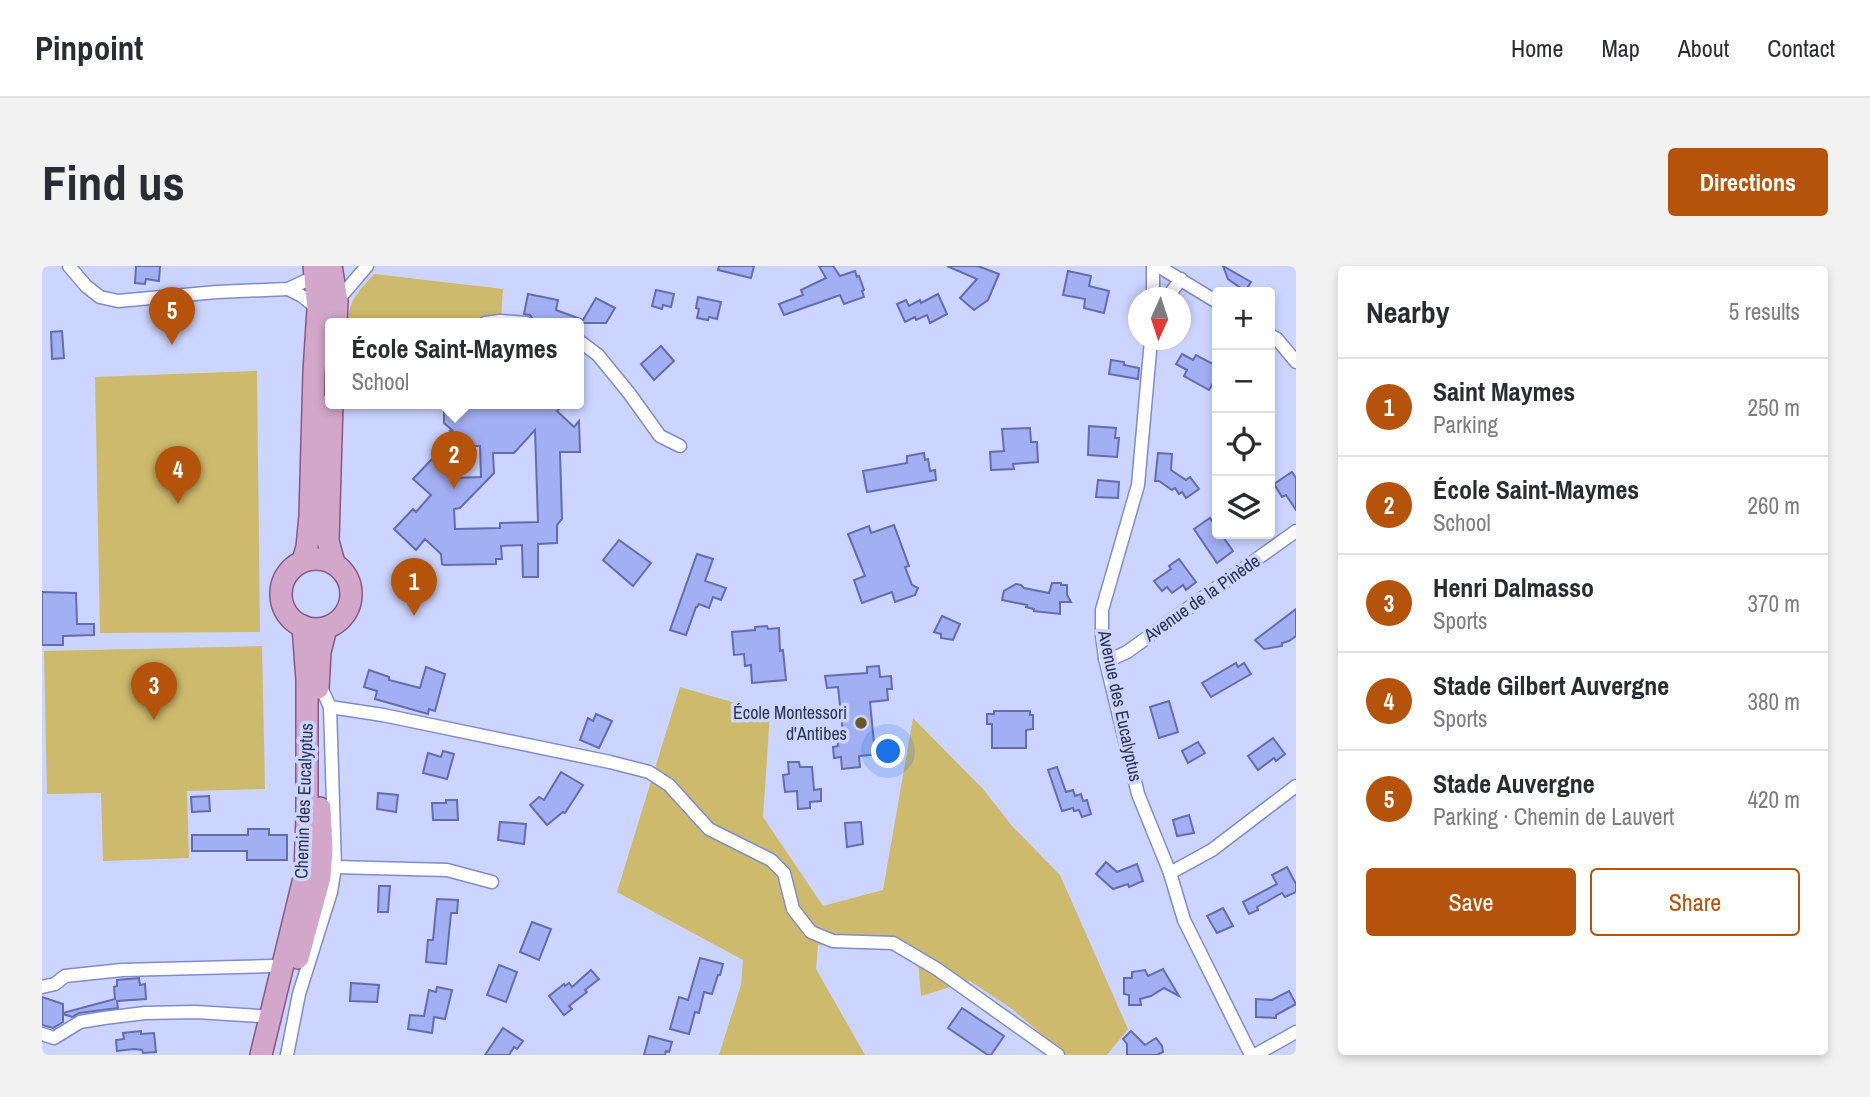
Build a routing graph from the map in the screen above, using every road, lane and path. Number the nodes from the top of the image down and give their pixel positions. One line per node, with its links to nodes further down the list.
1 (69, 266): 8 (street)
2 (368, 266): 10 (street)
3 (1164, 267): 5 (street); 6 (street)
4 (320, 269): 8 (street); 10 (main road)
5 (1181, 279): 7 (street); 9 (street)
6 (1157, 287)
7 (1175, 287)
8 (288, 289): 10 (street)
9 (1212, 299)
10 (328, 305): 11 (main road); 12 (main road)
11 (325, 318)
12 (334, 318)
13 (325, 319): 21 (main road)
14 (1275, 338): 17 (street)
15 (584, 344): 19 (street)
16 (1150, 350): 25 (street, Avenue des Eucalyptus)
17 (1296, 362)
18 (332, 409): 22 (main road)
19 (680, 446)
20 (1296, 531): 25 (street, Avenue de la Pinède)
21 (303, 561): 22 (main road); 23 (main road)
22 (334, 563): 24 (main road)
23 (303, 626): 24 (main road); 37 (main road, Chemin des Eucalyptus)
24 (326, 628): 26 (main road, Chemin des Eucalyptus)
25 (1105, 658): 30 (street, Avenue des Eucalyptus)
26 (318, 680): 27 (street, Chemin des Eucalyptus); 38 (main road, Chemin des Eucalyptus)
27 (330, 707): 29 (street, Chemin des Eucalyptus); 40 (street)
28 (1296, 786): 30 (street)
29 (335, 867): 31 (street); 39 (street, Chemin des Eucalyptus)
30 (1170, 873): 41 (street, Avenue des Eucalyptus)
31 (492, 883)
32 (272, 966): 33 (street)
33 (42, 987)
34 (259, 1016): 36 (street)
35 (1296, 1032): 41 (street)
36 (42, 1034)
37 (261, 1055)
38 (274, 1055)
39 (287, 1055)
40 (1058, 1055)
41 (1253, 1055)

